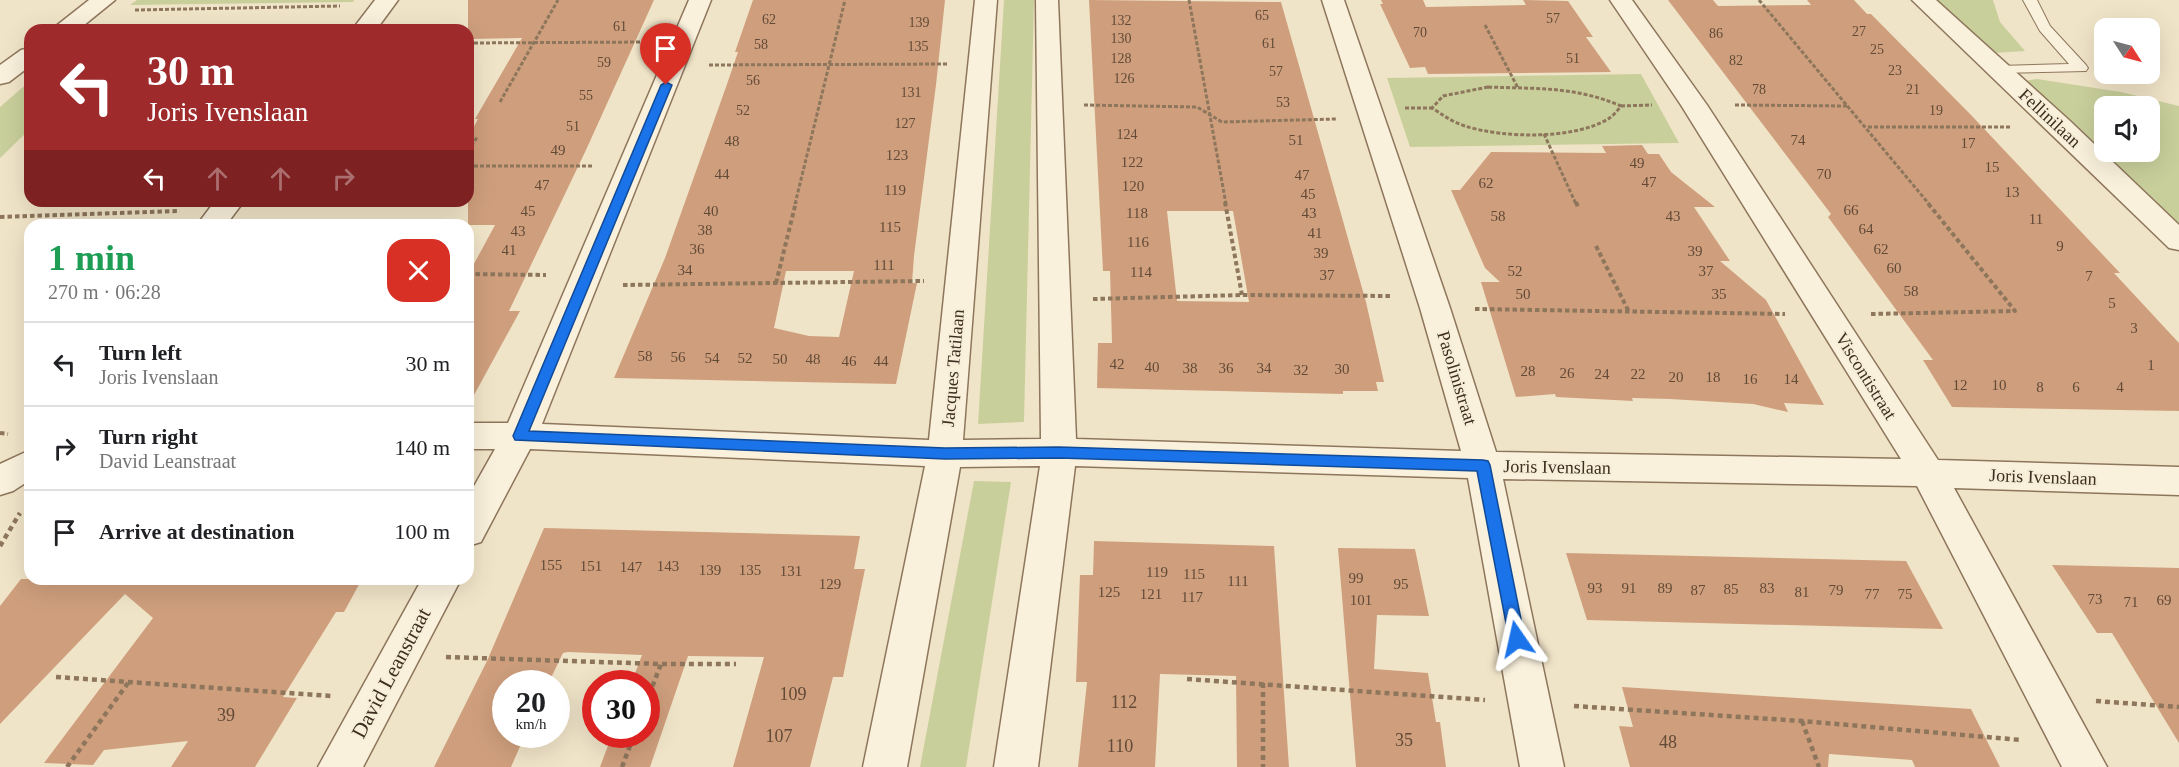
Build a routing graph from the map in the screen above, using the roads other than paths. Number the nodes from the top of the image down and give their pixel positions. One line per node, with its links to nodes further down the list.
1 (700, 0): 17 (street)
2 (986, 0): 19 (street, Jacques Tatilaan)
3 (1047, 0): 18 (street)
4 (1333, 0): 20 (street, Pasolinistraat)
5 (1621, 0): 22 (street, Viscontistraat)
6 (1923, 0): 13 (street, Fellinilaan)
7 (2030, 0): 13 (lane, Fellinilaan)
8 (385, 3): 11 (street)
9 (99, 4): 10 (street)
10 (71, 24)
11 (369, 24)
12 (24, 59): 14 (street)
13 (1999, 70): 15 (street, Fellinilaan)
14 (0, 77)
15 (2179, 241)
16 (474, 436): 17 (street, Joris Ivenslaan)
17 (520, 436): 19 (street, Joris Ivenslaan); 25 (street)
18 (1059, 452): 19 (street, Joris Ivenslaan); 20 (street, Joris Ivenslaan); 30 (street)
19 (945, 454): 29 (street, Jacques Tatilaan)
20 (1483, 465): 22 (street, Joris Ivenslaan); 31 (street, Pasolinistraat)
21 (24, 467): 23 (street)
22 (1928, 473): 24 (street, Joris Ivenslaan); 27 (street, Viscontistraat)
23 (0, 481)
24 (2179, 481)
25 (474, 520)
26 (439, 585): 28 (street, David Leanstraat)
27 (2078, 755)
28 (340, 767)
29 (885, 767)
30 (1016, 767)
31 (1542, 767)

